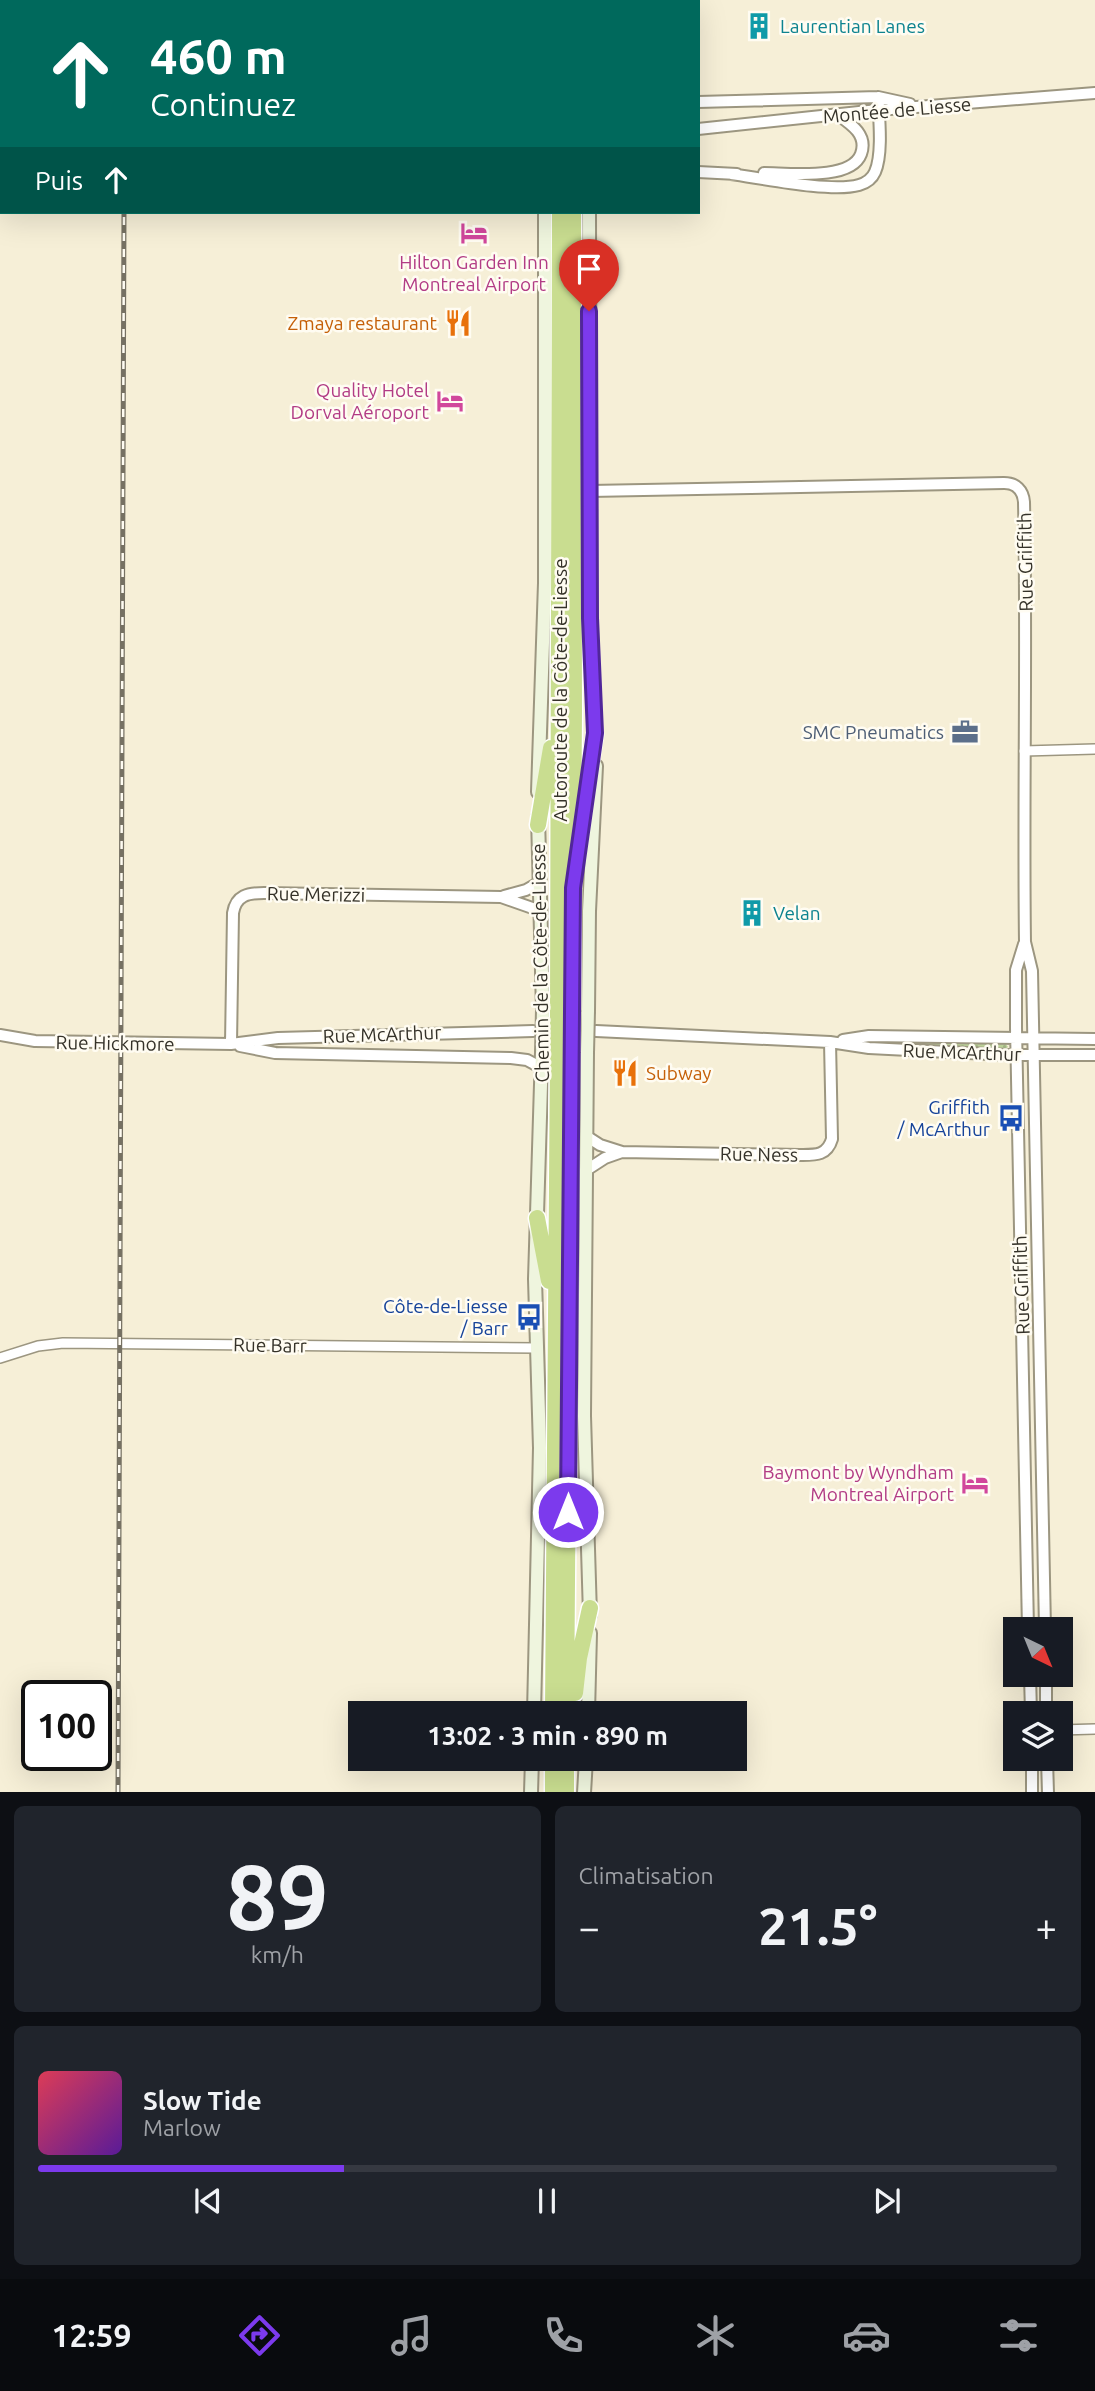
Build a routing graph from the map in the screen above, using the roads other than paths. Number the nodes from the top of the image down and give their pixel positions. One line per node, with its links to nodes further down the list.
1 (1095, 93): 4 (street, Montée de Liesse)
2 (878, 97): 3 (street); 4 (street); 5 (street)
3 (700, 102)
4 (923, 107): 5 (street, Montée de Liesse)
5 (878, 110): 6 (street, Montée de Liesse); 9 (street)
6 (838, 115): 7 (street, Montée de Liesse); 9 (street)
7 (700, 129)
8 (700, 172): 9 (street)
9 (731, 174)
10 (545, 214): 19 (main road, Chemin de la Côte-de-Liesse)
11 (560, 214): 15 (highway, Autoroute de la Côte-de-Liesse)
12 (573, 214): 21 (highway, Autoroute de la Côte-de-Liesse)
13 (589, 214): 14 (main road, Chemin de la Côte-de-Liesse)
14 (590, 491): 16 (main road, Chemin de la Côte-de-Liesse); 18 (street, Rue Griffith)
15 (561, 669): 19 (highway); 25 (highway, Autoroute de la Côte-de-Liesse)
16 (595, 733): 21 (highway); 25 (main road, Chemin de la Côte-de-Liesse)
17 (1095, 749): 18 (street)
18 (1024, 751): 24 (street, Rue Griffith)
19 (538, 825): 20 (main road, Chemin de la Côte-de-Liesse)
20 (540, 882): 22 (street, Rue Merizzi); 23 (main road, Chemin de la Côte-de-Liesse)
21 (573, 888): 25 (highway, Autoroute de la Côte-de-Liesse)
22 (501, 897): 23 (street, Rue Merizzi); 33 (street, Rue Merizzi)
23 (541, 911): 25 (main road, Chemin de la Côte-de-Liesse)
24 (1025, 942): 29 (street, Rue Griffith); 30 (street, Rue Griffith)
25 (565, 1010): 34 (highway, Autoroute de la Côte-de-Liesse, bridge); 34 (main road, Chemin de la Côte-de-Liesse, bridge)
26 (533, 1031): 33 (street, Rue McArthur)
27 (596, 1031): 32 (street, Rue McArthur)
28 (0, 1035): 33 (street, Rue Hickmore)
29 (1016, 1037): 30 (street, Rue McArthur); 32 (street, Rue McArthur); 35 (street, Rue Griffith)
30 (1033, 1038): 31 (street, Rue McArthur); 36 (street, Rue Griffith)
31 (1095, 1039)
32 (830, 1042): 35 (street, Rue McArthur); 40 (street, Rue Ness)
33 (231, 1044): 38 (street)
34 (565, 1053): 38 (main road, Chemin de la Côte-de-Liesse); 39 (main road, Chemin de la Côte-de-Liesse); 43 (highway, Autoroute de la Côte-de-Liesse); 55 (highway, Autoroute de la Côte-de-Liesse)
35 (1016, 1055): 36 (street, Rue McArthur); 47 (street, Rue Griffith)
36 (1034, 1055): 37 (street, Rue McArthur); 46 (street, Rue Griffith)
37 (1095, 1055)
38 (542, 1068): 42 (main road, Chemin de la Côte-de-Liesse)
39 (586, 1136): 40 (street, Rue Ness); 41 (main road, Chemin de la Côte-de-Liesse)
40 (622, 1153): 41 (street, Rue Ness)
41 (585, 1171): 50 (main road, Chemin de la Côte-de-Liesse)
42 (537, 1218): 43 (highway); 44 (main road, Chemin de la Côte-de-Liesse)
43 (556, 1316): 54 (highway, Autoroute de la Côte-de-Liesse)
44 (537, 1348): 45 (street, Rue Barr); 53 (main road, Chemin de la Côte-de-Liesse)
45 (1, 1360)
46 (1042, 1508): 47 (street); 49 (street, Rue Griffith)
47 (1026, 1509): 48 (street, Rue Griffith)
48 (1028, 1577): 49 (street); 51 (street, Rue Griffith)
49 (1044, 1577): 52 (street, Rue Griffith)
50 (590, 1608): 56 (highway); 57 (main road, Chemin de la Côte-de-Liesse)
51 (1028, 1617)
52 (1045, 1617)
53 (534, 1701)
54 (553, 1701)
55 (566, 1701)
56 (574, 1701)
57 (588, 1701)
58 (1095, 1729): 59 (street)
59 (1073, 1730)
60 (532, 1771): 66 (main road)
61 (552, 1771): 67 (highway)
62 (566, 1771): 68 (highway)
63 (585, 1771): 69 (main road)
64 (1032, 1771): 70 (street)
65 (1047, 1771): 71 (street)
66 (531, 1792)
67 (551, 1792)
68 (566, 1792)
69 (584, 1792)
70 (1032, 1792)
71 (1048, 1792)

